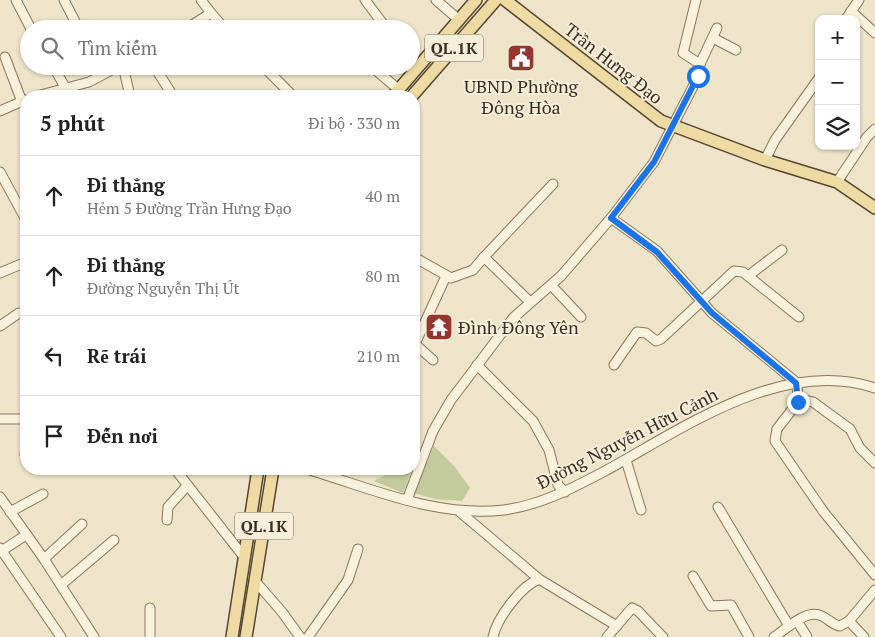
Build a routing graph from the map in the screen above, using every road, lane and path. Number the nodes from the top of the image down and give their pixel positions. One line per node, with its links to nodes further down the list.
1 (16, 0): 14 (street)
2 (64, 0): 15 (street)
3 (201, 0): 11 (street)
4 (365, 0): 18 (street)
5 (436, 0): 13 (street)
6 (476, 0): 13 (main road, QL.1K)
7 (496, 0): 42 (main road, QL.1K)
8 (505, 0): 46 (main road, Trần Hưng Đạo)
9 (696, 0): 26 (street)
10 (859, 0): 12 (street)
11 (211, 13): 16 (street); 17 (street)
12 (849, 15)
13 (458, 19): 25 (main road, QL.1K)
14 (27, 20)
15 (74, 20)
16 (200, 20)
17 (217, 20)
18 (380, 20)
19 (860, 23): 21 (street)
20 (717, 28): 22 (street)
21 (875, 33)
22 (713, 38): 23 (street); 26 (street)
23 (736, 50)
24 (5, 57): 43 (street)
25 (420, 58)
26 (700, 64): 46 (street)
27 (58, 75): 35 (street)
28 (96, 75): 35 (street)
29 (124, 75): 37 (street)
30 (160, 75): 38 (street)
31 (272, 75): 39 (street)
32 (379, 75): 40 (street)
33 (407, 75): 41 (main road, QL.1K)
34 (815, 84): 48 (street)
35 (64, 87): 36 (street)
36 (55, 90)
37 (128, 90)
38 (169, 90)
39 (287, 90)
40 (393, 90)
41 (398, 90)
42 (417, 90)
43 (20, 92)
44 (20, 103): 45 (street)
45 (0, 111)
46 (672, 127): 48 (main road, Trần Hưng Đạo); 54 (street)
47 (875, 129): 50 (street)
48 (765, 160): 50 (main road, Trần Hưng Đạo)
49 (0, 172): 53 (street)
50 (837, 182): 52 (main road, Trần Hưng Đạo)
51 (553, 184): 56 (street)
52 (875, 208)
53 (20, 209)
54 (611, 218): 62 (street); 64 (street)
55 (782, 250): 61 (street)
56 (484, 257): 60 (street); 63 (street)
57 (420, 260): 60 (street)
58 (20, 264): 59 (street)
59 (0, 272)
60 (446, 276): 69 (street)
61 (748, 276): 64 (street); 67 (street)
62 (552, 284): 63 (street); 66 (street)
63 (530, 302): 72 (street)
64 (700, 302): 73 (street); 74 (street)
65 (19, 313): 68 (street)
66 (582, 317)
67 (799, 317)
68 (0, 326)
69 (420, 333)
70 (420, 349): 71 (street)
71 (432, 360)
72 (477, 365): 81 (street); 88 (street)
73 (614, 365)
74 (796, 383): 75 (street, Đường Nguyễn Hữu Cảnh); 76 (street); 79 (street, Đường Nguyễn Hữu Cảnh)
75 (875, 388)
76 (798, 402): 80 (street); 104 (street)
77 (0, 419): 78 (street)
78 (20, 419)
79 (626, 460): 88 (street, Đường Nguyễn Hữu Cảnh); 93 (street)
80 (875, 463)
81 (420, 467)
82 (179, 475): 87 (street)
83 (257, 475): 102 (main road)
84 (272, 475): 107 (main road, QL.1K)
85 (326, 475): 91 (street, Đường Nguyễn Hữu Cảnh)
86 (417, 475): 91 (street)
87 (187, 486): 96 (street); 102 (street)
88 (566, 492): 95 (street, Đường Nguyễn Hữu Cảnh)
89 (43, 494): 94 (street)
90 (0, 497): 94 (street)
91 (407, 500): 95 (street, Đường Nguyễn Hữu Cảnh)
92 (718, 507): 113 (street)
93 (641, 510)
94 (10, 512): 98 (street)
95 (460, 512): 106 (street)
96 (167, 520)
97 (82, 524): 103 (street)
98 (26, 535): 101 (street); 103 (street)
99 (114, 540): 108 (street)
100 (358, 549): 120 (street)
101 (1, 550): 114 (street)
102 (244, 557): 117 (main road, QL.1K)
103 (44, 558): 108 (street)
104 (875, 574)
105 (692, 576): 124 (street)
106 (539, 579): 112 (street); 121 (street)
107 (256, 582): 118 (main road, QL.1K); 119 (street)
108 (61, 585): 115 (street)
109 (875, 590): 111 (street)
110 (150, 608): 116 (street)
111 (849, 620): 113 (street); 127 (street)
112 (617, 626): 122 (street); 123 (street)
113 (790, 629): 125 (street); 126 (street)
114 (61, 637)
115 (94, 637)
116 (150, 637)
117 (232, 637)
118 (246, 637)
119 (300, 637)
120 (308, 637)
121 (493, 637)
122 (607, 637)
123 (662, 637)
124 (749, 637)
125 (774, 637)
126 (807, 637)
127 (864, 637)

